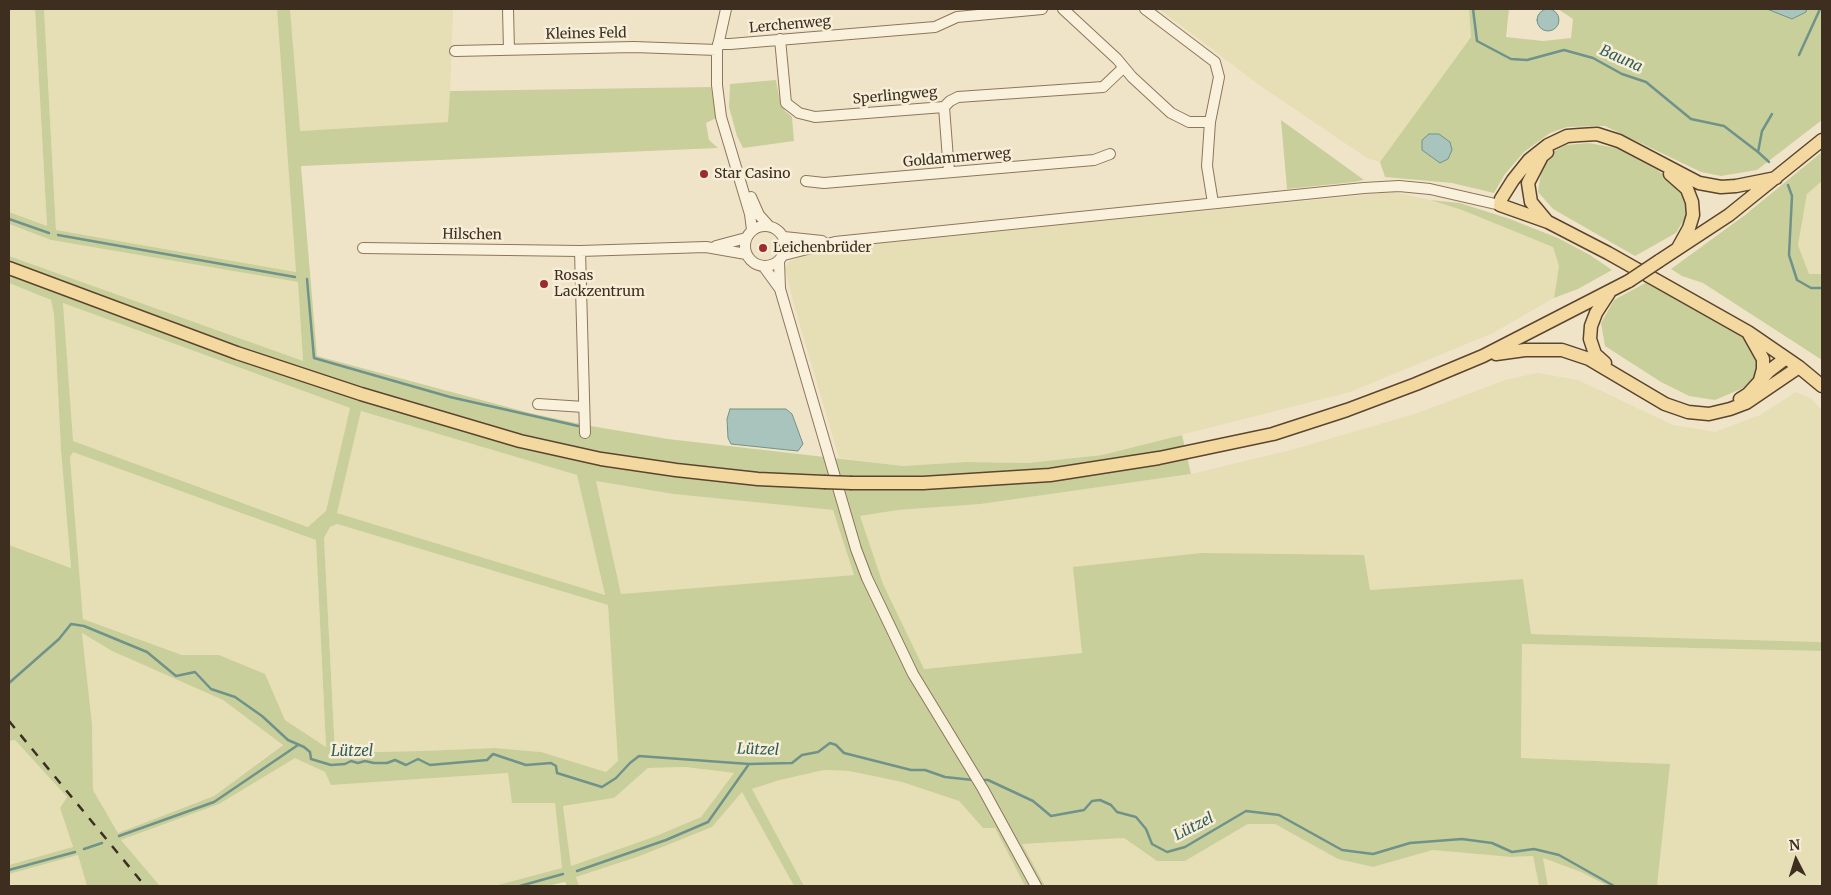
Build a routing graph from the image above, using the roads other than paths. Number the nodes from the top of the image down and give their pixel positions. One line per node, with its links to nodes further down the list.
1 (508, 9): 8 (street)
2 (726, 9): 7 (street)
3 (1042, 9): 6 (street, Lerchenweg)
4 (1063, 9): 10 (street)
5 (1145, 9): 12 (street)
6 (780, 39): 7 (street, Lerchenweg); 11 (street, Sperlingweg)
7 (718, 47): 8 (street, Kleines Feld); 14 (street)
8 (509, 50): 9 (street, Kleines Feld)
9 (455, 51)
10 (1123, 68): 11 (street, Sperlingweg); 12 (street)
11 (944, 107): 16 (street)
12 (1210, 122): 20 (street)
13 (1822, 140): 17 (main road)
14 (729, 143): 23 (street); 24 (street)
15 (1110, 154): 16 (street, Goldammerweg)
16 (949, 172): 18 (street, Goldammerweg)
17 (1776, 178): 21 (main road); 29 (main road)
18 (806, 181)
19 (1528, 183): 21 (main road); 22 (main road); 29 (main road)
20 (1213, 203): 21 (street); 26 (street)
21 (1504, 207): 22 (main road)
22 (1548, 222): 37 (main road)
23 (769, 226): 24 (street); 25 (street)
24 (749, 234): 27 (street, Hilschen); 31 (street)
25 (784, 237): 26 (street); 32 (street)
26 (835, 242): 32 (street)
27 (713, 247): 30 (street, Hilschen); 31 (street, Hilschen)
28 (363, 248): 30 (street, Hilschen)
29 (1678, 248): 36 (main road, bridge)
30 (580, 252): 44 (street)
31 (746, 254): 33 (street)
32 (782, 258): 33 (street); 35 (street)
33 (764, 267): 35 (street)
34 (9, 268): 38 (main road, bridge)
35 (780, 289): 46 (street)
36 (1610, 291): 38 (main road); 41 (main road)
37 (1748, 332): 39 (main road); 41 (main road)
38 (1483, 356): 40 (main road)
39 (1786, 358): 40 (main road); 41 (main road)
40 (1799, 367): 42 (main road)
41 (1759, 383)
42 (1822, 386)
43 (538, 404): 44 (street)
44 (584, 407): 45 (street)
45 (585, 433)
46 (1036, 886)

